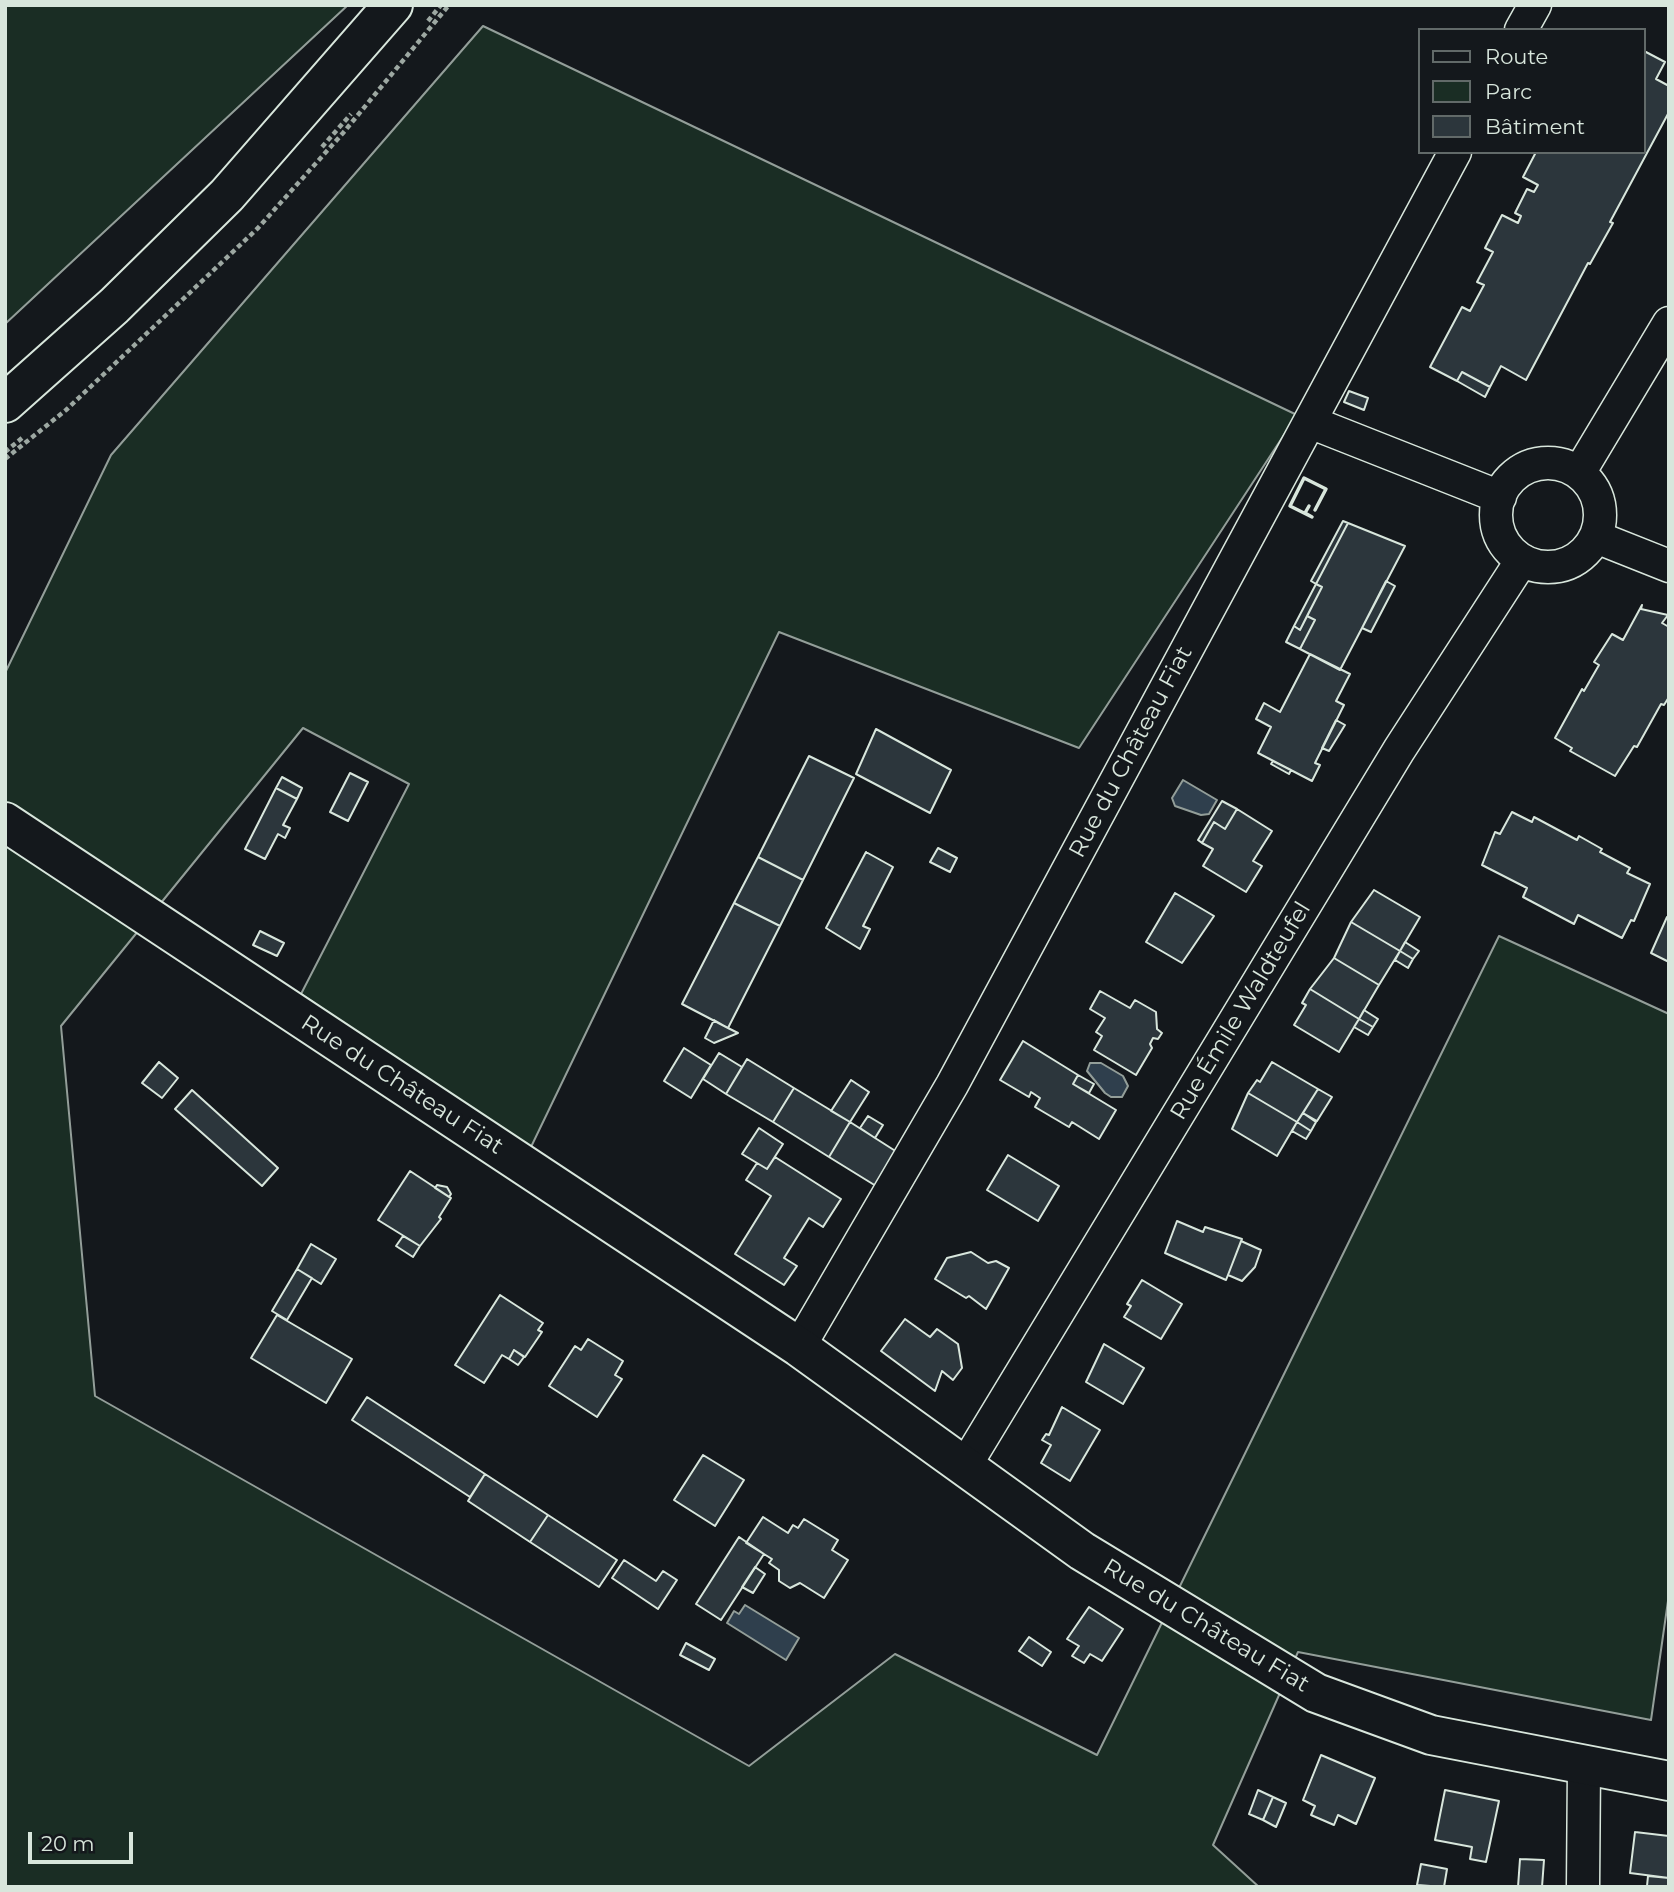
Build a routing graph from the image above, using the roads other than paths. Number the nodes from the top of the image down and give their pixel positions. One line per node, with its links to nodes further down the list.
1 (393, 5): 6 (street)
2 (1535, 5): 3 (street)
3 (1522, 28)
4 (1454, 154): 7 (street, Rue du Château Fiat)
5 (1669, 323): 8 (street)
6 (5, 403)
7 (1310, 422): 9 (street); 14 (street, Rue du Château Fiat)
8 (1579, 473): 9 (street); 10 (street)
9 (1500, 497): 11 (street)
10 (1596, 537): 11 (street); 12 (street)
11 (1522, 560): 15 (street, Rue Émile Waldteufel)
12 (1669, 566)
13 (5, 822): 14 (street, Rue du Château Fiat)
14 (799, 1347): 15 (street, Rue du Château Fiat)
15 (965, 1466): 16 (street, Rue du Château Fiat)
16 (1584, 1766): 17 (street, Rue du Château Fiat); 18 (street)
17 (1669, 1781)
18 (1583, 1887)

